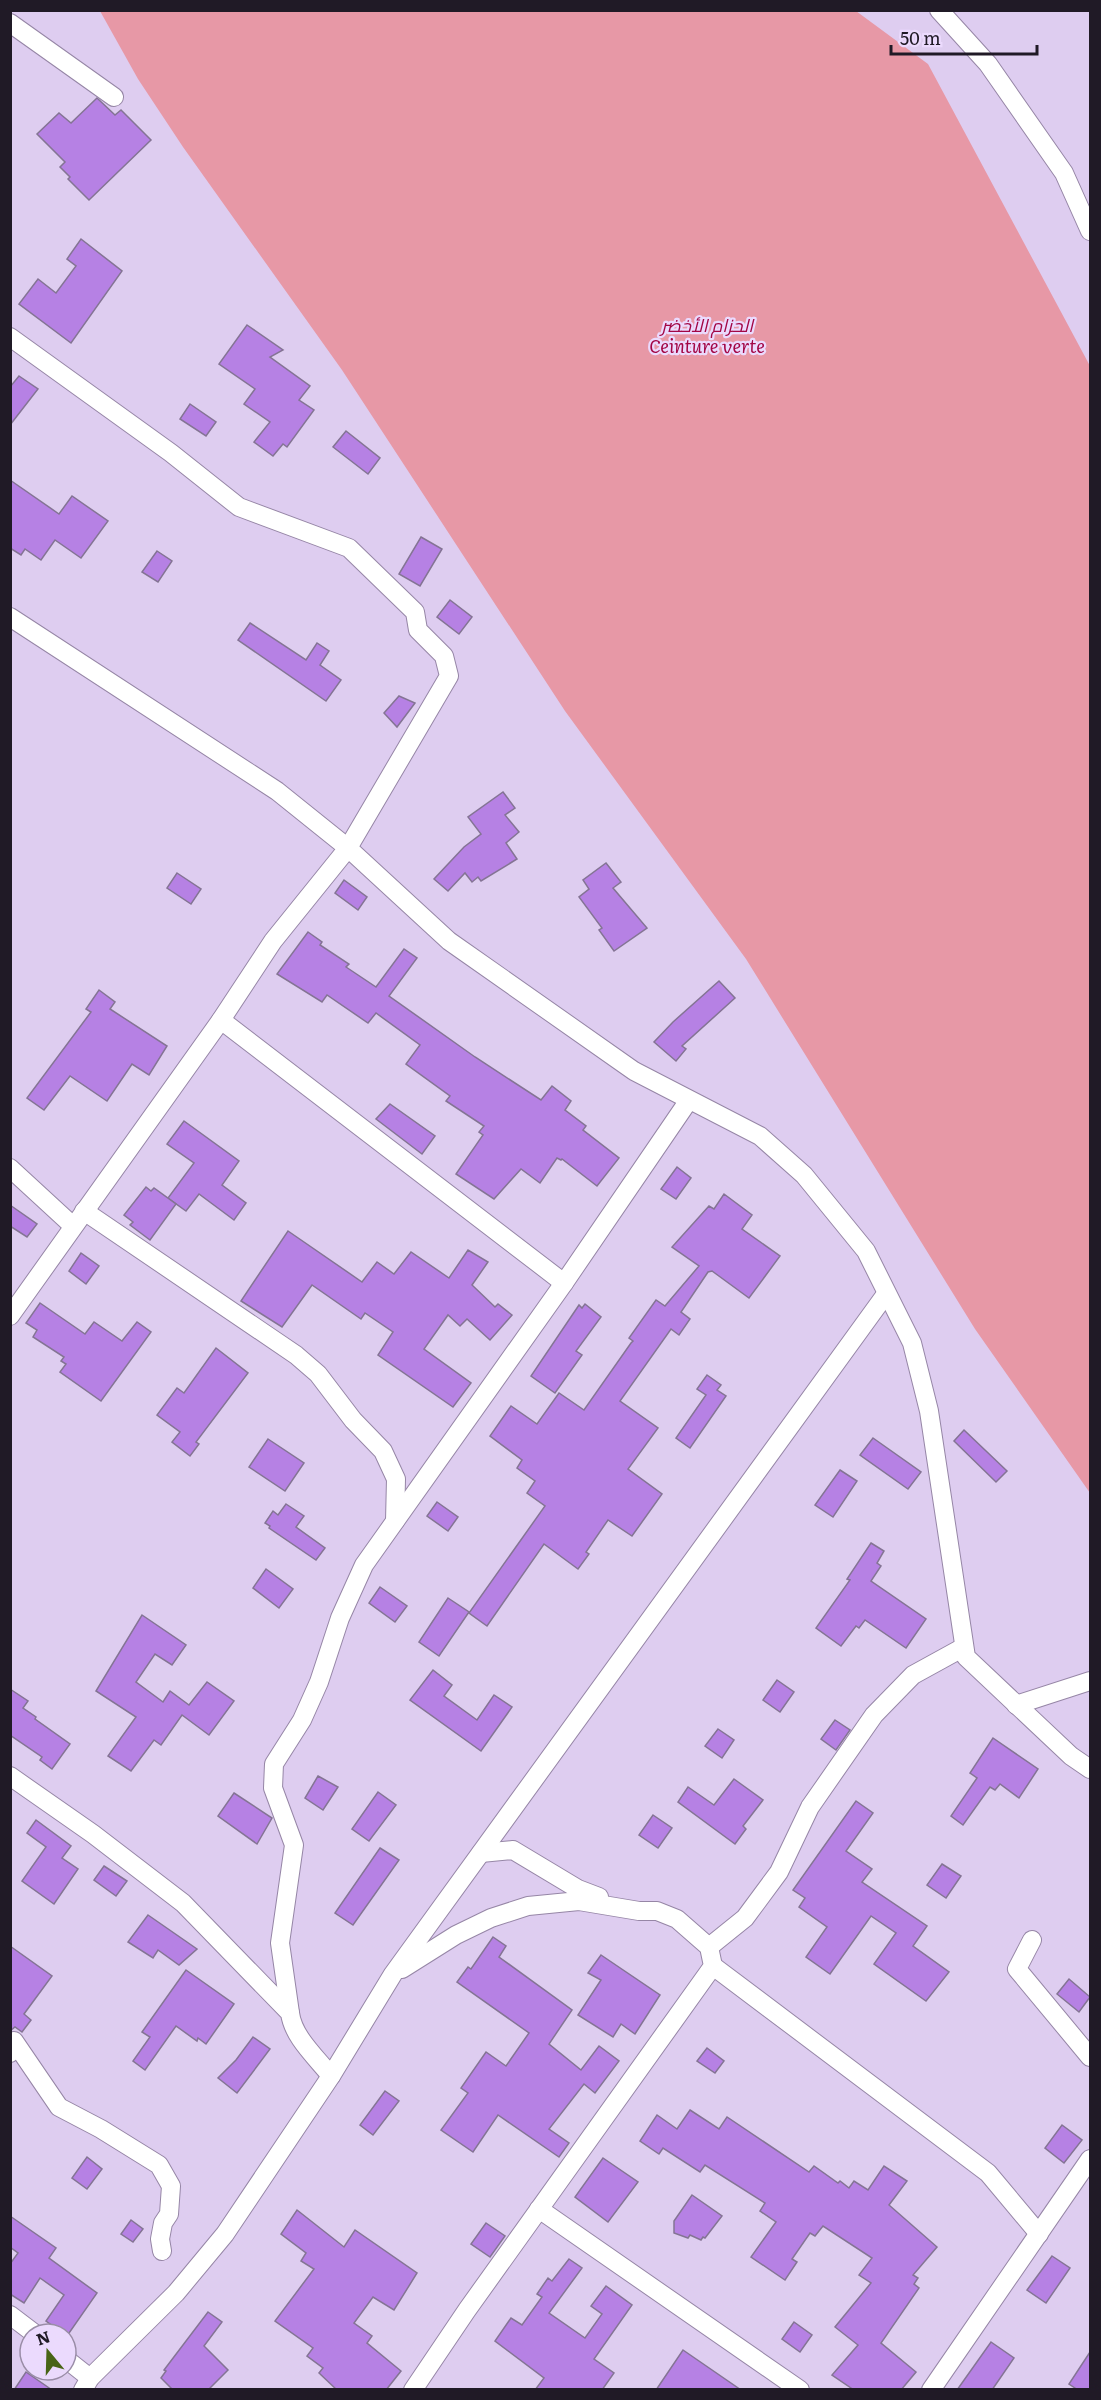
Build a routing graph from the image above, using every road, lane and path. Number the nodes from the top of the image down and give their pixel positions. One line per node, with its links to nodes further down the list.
1 (939, 10): 4 (street)
2 (10, 23): 3 (street)
3 (114, 97)
4 (1090, 231)
5 (10, 338): 7 (street)
6 (10, 617): 7 (street)
7 (348, 848): 8 (street); 9 (street)
8 (221, 1020): 11 (street); 13 (street)
9 (689, 1100): 13 (street); 14 (street)
10 (10, 1168): 12 (street)
11 (84, 1211): 12 (street); 16 (street)
12 (73, 1226): 15 (street)
13 (564, 1283): 16 (street)
14 (886, 1294): 17 (street); 22 (street)
15 (10, 1316)
16 (395, 1521): 28 (street)
17 (964, 1647): 19 (street); 25 (street)
18 (1090, 1681): 19 (street)
19 (1016, 1705): 20 (street)
20 (1090, 1769)
21 (10, 1776): 28 (street)
22 (481, 1852): 23 (street); 27 (street)
23 (639, 1911): 25 (street); 27 (street)
24 (1032, 1940): 30 (street)
25 (709, 1947): 26 (street)
26 (713, 1966): 33 (street); 34 (street)
27 (393, 1974): 31 (street)
28 (290, 2013): 31 (street)
29 (12, 2044): 35 (street)
30 (1090, 2057)
31 (331, 2076): 36 (street)
32 (1090, 2159): 34 (street)
33 (540, 2209): 37 (street); 38 (street)
34 (1039, 2234): 39 (street)
35 (162, 2252)
36 (87, 2384)
37 (413, 2390)
38 (800, 2390)
39 (932, 2390)

